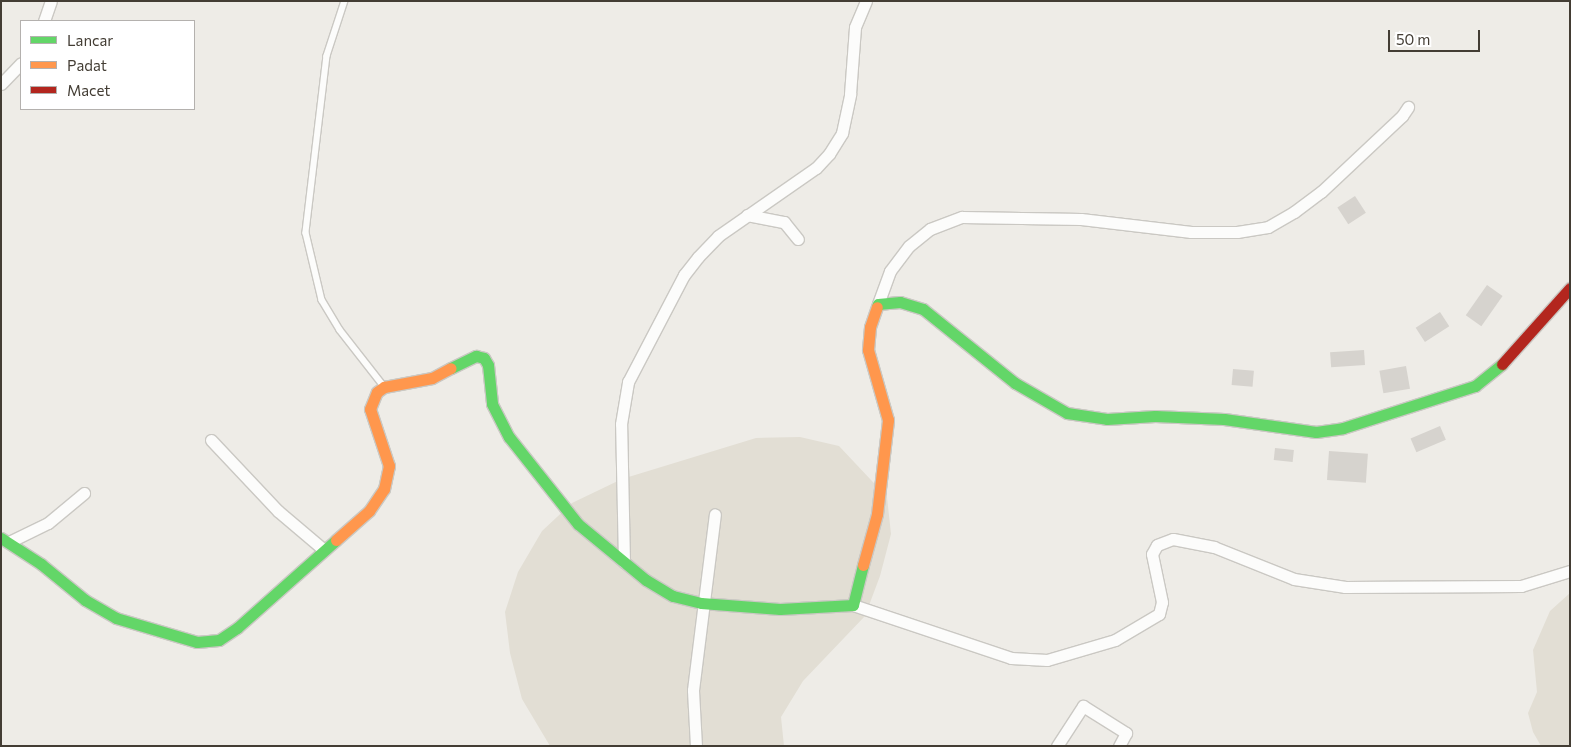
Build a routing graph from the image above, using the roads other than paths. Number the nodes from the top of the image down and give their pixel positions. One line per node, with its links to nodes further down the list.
1 (51, 1): 4 (street)
2 (345, 1): 12 (lane)
3 (866, 1): 8 (street)
4 (44, 20)
5 (20, 64): 6 (street)
6 (1, 84)
7 (1408, 107): 11 (street)
8 (747, 215): 9 (street); 18 (street)
9 (798, 239)
10 (1570, 288): 11 (street)
11 (878, 304): 21 (street)
12 (384, 387): 17 (street); 18 (street)
13 (212, 440): 17 (street)
14 (84, 493): 16 (street)
15 (715, 514): 20 (street)
16 (5, 540): 17 (street)
17 (324, 550)
18 (624, 562): 20 (street)
19 (1570, 571): 21 (street)
20 (701, 603): 21 (street); 22 (street)
21 (853, 604)
22 (696, 746)
23 (1057, 746): 24 (street)
24 (1119, 746)

